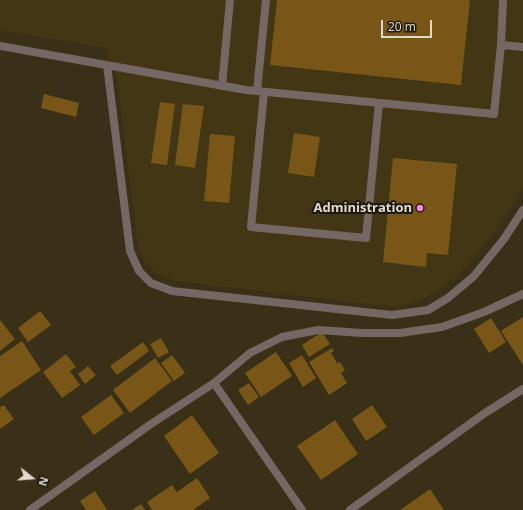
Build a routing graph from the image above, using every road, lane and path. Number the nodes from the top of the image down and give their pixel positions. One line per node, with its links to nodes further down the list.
1 (230, 0): 8 (street)
2 (266, 0): 9 (street)
3 (503, 0): 4 (street)
4 (501, 45): 6 (street); 10 (street)
5 (0, 46): 7 (street)
6 (523, 47)
7 (107, 65): 8 (street); 11 (street)
8 (222, 86): 9 (street)
9 (260, 92): 10 (street); 10 (street)
10 (379, 103)
11 (523, 210)
12 (523, 294): 13 (street)
13 (214, 383): 15 (street); 16 (street)
14 (523, 389): 17 (street)
15 (30, 510)
16 (302, 510)
17 (350, 510)

